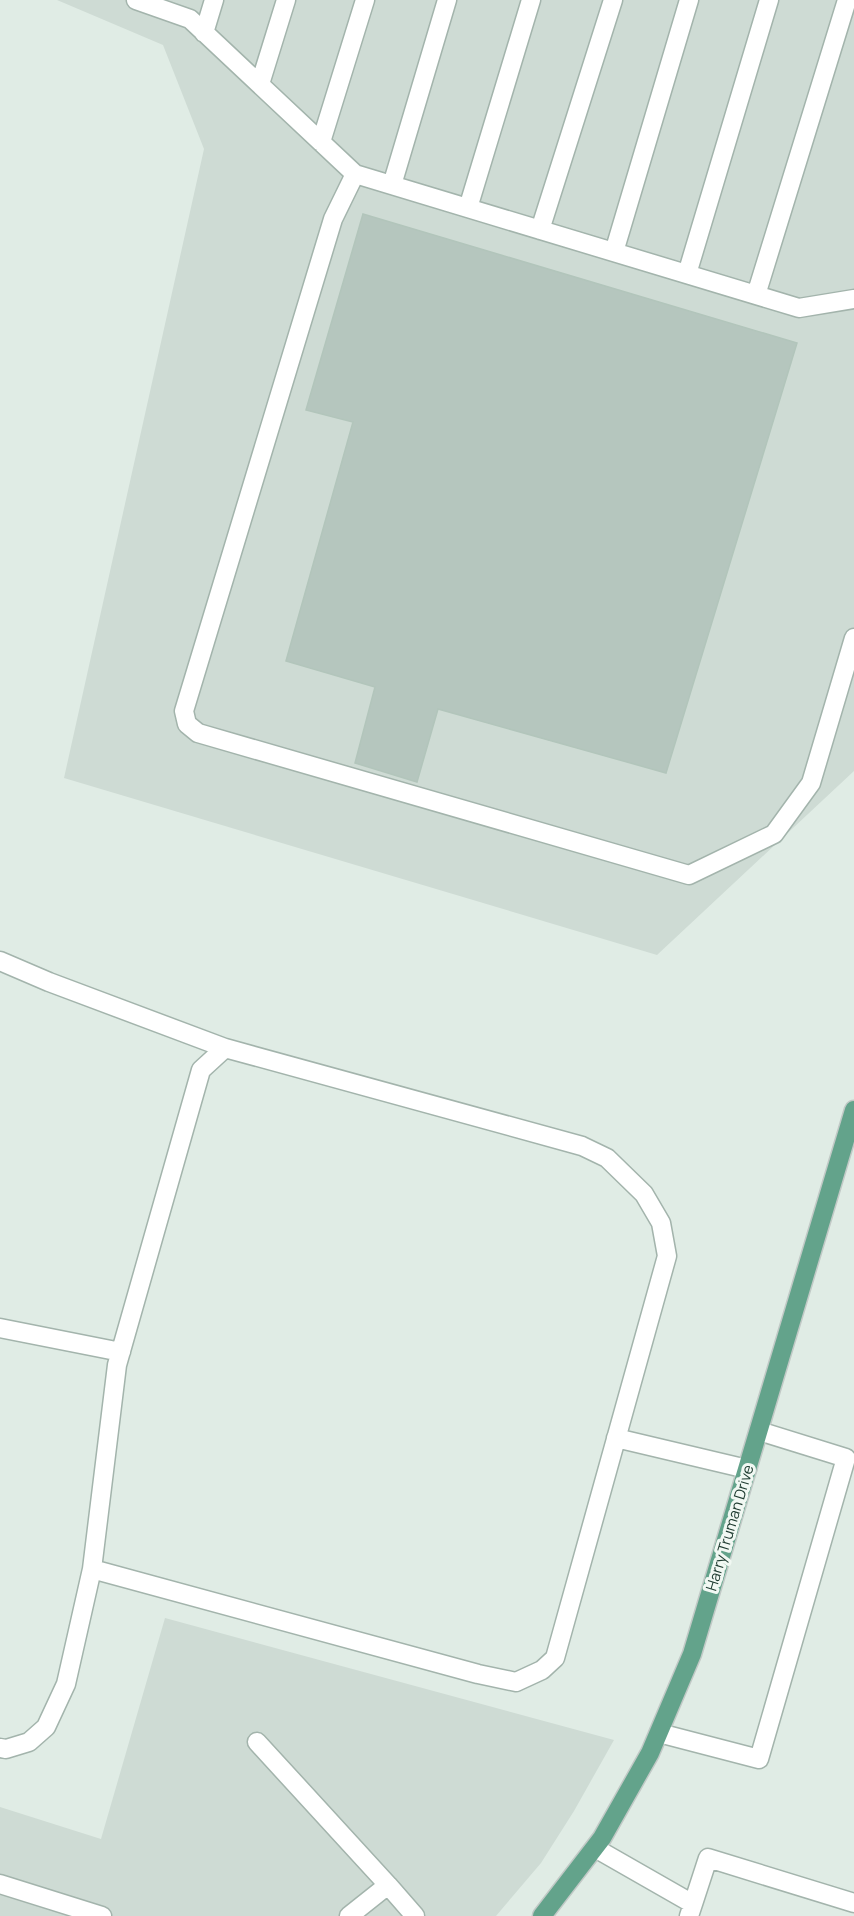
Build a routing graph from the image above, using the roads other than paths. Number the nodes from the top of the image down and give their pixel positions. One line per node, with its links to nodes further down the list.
1 (138, 0): 11 (lane)
2 (214, 0): 11 (lane)
3 (286, 0): 12 (lane)
4 (365, 0): 13 (lane)
5 (447, 0): 15 (lane)
6 (531, 0): 16 (lane)
7 (614, 0): 17 (lane)
8 (689, 0): 18 (lane)
9 (770, 0): 19 (lane)
10 (847, 0): 20 (lane)
11 (204, 33): 12 (lane)
12 (260, 84): 13 (lane)
13 (321, 142): 14 (lane)
14 (355, 174): 15 (lane); 22 (lane)
15 (392, 185): 16 (lane)
16 (468, 208): 17 (lane)
17 (540, 230): 18 (lane)
18 (614, 252): 19 (lane)
19 (687, 274): 20 (lane)
20 (756, 295): 21 (lane)
21 (854, 299)
22 (854, 638)
23 (0, 961): 24 (lane)
24 (225, 1048): 27 (lane); 29 (lane)
25 (854, 1110): 28 (main road, Harry Truman Drive)
26 (0, 1328): 27 (lane)
27 (121, 1352): 32 (lane)
28 (759, 1431): 30 (lane); 31 (main road, Harry Truman Drive)
29 (616, 1438): 31 (lane); 32 (lane)
30 (850, 1459): 33 (lane)
31 (747, 1469): 33 (main road, Harry Truman Drive)
32 (92, 1569): 35 (lane)
33 (659, 1733): 36 (main road, Harry Truman Drive)
34 (257, 1743): 38 (lane)
35 (0, 1748)
36 (594, 1848): 40 (lane); 44 (main road, Harry Truman Drive)
37 (0, 1884): 41 (lane)
38 (387, 1885): 42 (lane); 43 (lane)
39 (854, 1903): 40 (lane)
40 (691, 1910)
41 (102, 1916)
42 (349, 1916)
43 (415, 1916)
44 (542, 1916)

